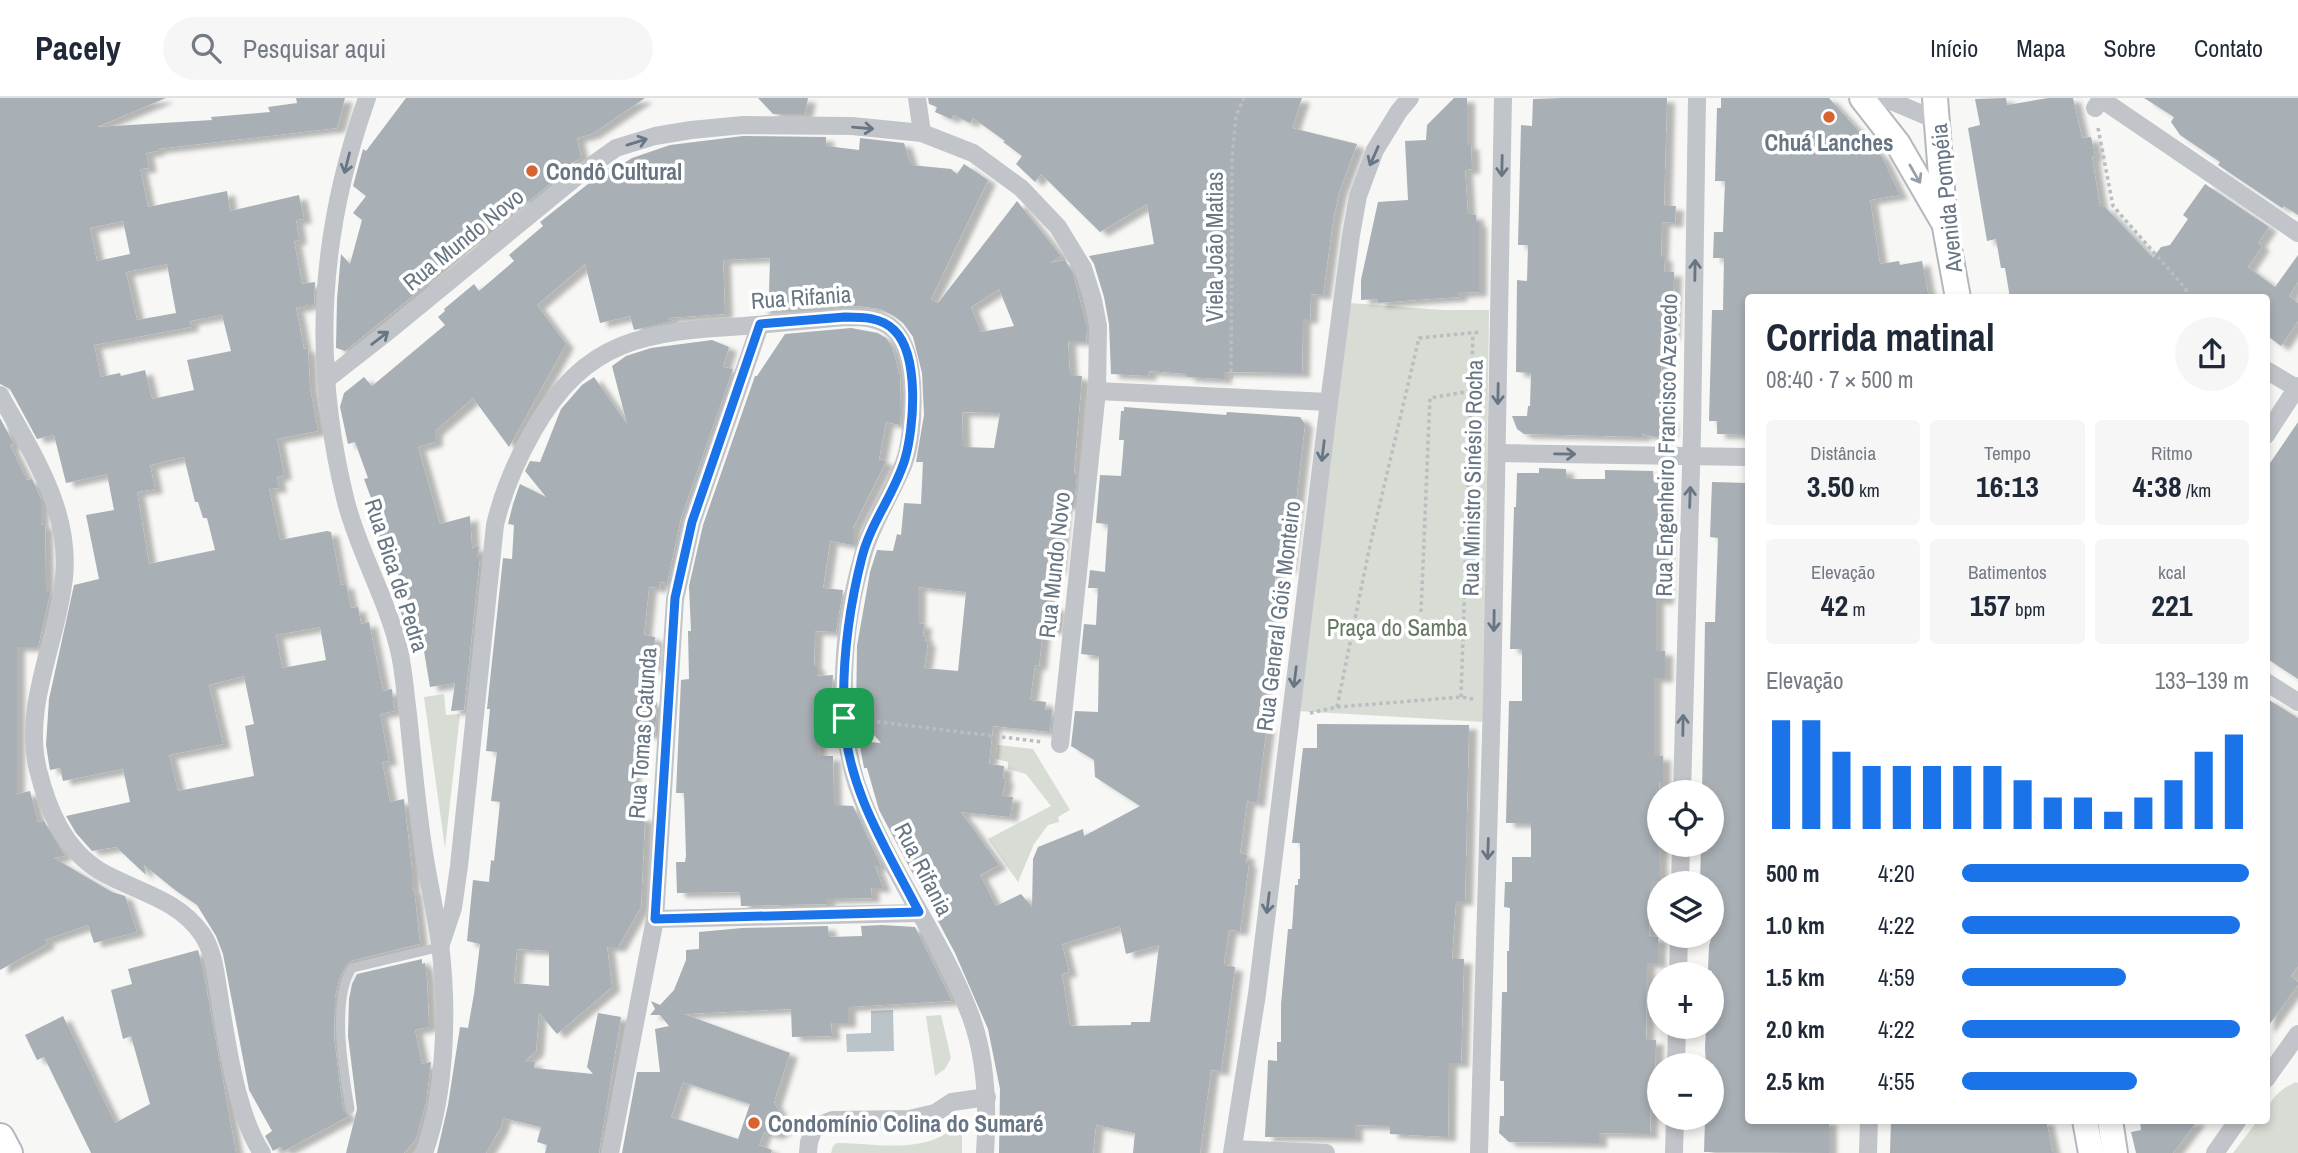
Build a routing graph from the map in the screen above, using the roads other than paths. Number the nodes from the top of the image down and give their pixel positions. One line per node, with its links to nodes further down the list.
1 (367, 98): 16 (street, Rua Bica de Pedra, one-way to 16)
2 (917, 98): 10 (street)
3 (1410, 98): 20 (street, Rua General Góis Monteiro, one-way to 20)
4 (1503, 98): 22 (street, Rua Ministro Sinésio Rocha, one-way to 22)
5 (1697, 98): 23 (street, Rua Engenheiro Francisco Azevedo, one-way to 5)
6 (1862, 98): 11 (main road, one-way to 11)
7 (1884, 98): 9 (street)
8 (2095, 108): 12 (street)
9 (1936, 109): 11 (main road, Avenida Pompéia)
10 (922, 133): 16 (street, Rua Mundo Novo, one-way to 10); 18 (street, Rua Mundo Novo)
11 (1945, 227): 13 (main road, Avenida Pompéia)
12 (2298, 233)
13 (1957, 294)
14 (760, 324): 29 (street, Rua Rifania); 30 (street, Rua Tomas Catunda); 31 (street, Rua Rifania)
15 (2270, 372): 17 (street)
16 (326, 380): 31 (street, Rua Bica de Pedra)
17 (2298, 388): 21 (street)
18 (1097, 391): 20 (street); 27 (street, Rua Mundo Novo)
19 (0, 395): 44 (street)
20 (1329, 402): 42 (street, Rua General Góis Monteiro, one-way to 42)
21 (2270, 429)
22 (1497, 453): 23 (street, one-way to 23); 50 (street, Rua Ministro Sinésio Rocha, one-way to 50)
23 (1691, 456): 24 (street); 28 (street, Rua Engenheiro Francisco Azevedo, one-way to 23)
24 (1745, 457)
25 (2270, 684): 26 (street)
26 (2298, 702)
27 (1060, 744)
28 (1682, 780)
29 (919, 912): 30 (street); 34 (street, Rua Rifania)
30 (655, 919): 46 (street, Rua Tomas Catunda)
31 (440, 947): 35 (lane); 45 (street, Rua Bica de Pedra)
32 (2295, 1044): 33 (street)
33 (2270, 1074)
34 (987, 1097): 47 (street); 48 (street, Rua Rifania)
35 (350, 1110)
36 (1869, 1124): 52 (street)
37 (2086, 1124): 53 (main road)
38 (2111, 1124): 54 (main road)
39 (2235, 1124): 55 (street)
40 (1675, 1130): 51 (street)
41 (0, 1138): 43 (main road)
42 (1232, 1151): 49 (street)
43 (8, 1153)
44 (262, 1153)
45 (424, 1153)
46 (610, 1153)
47 (808, 1153)
48 (985, 1153)
49 (1326, 1153)
50 (1479, 1153)
51 (1674, 1153)
52 (1868, 1153)
53 (2091, 1153)
54 (2115, 1153)
55 (2215, 1153)

